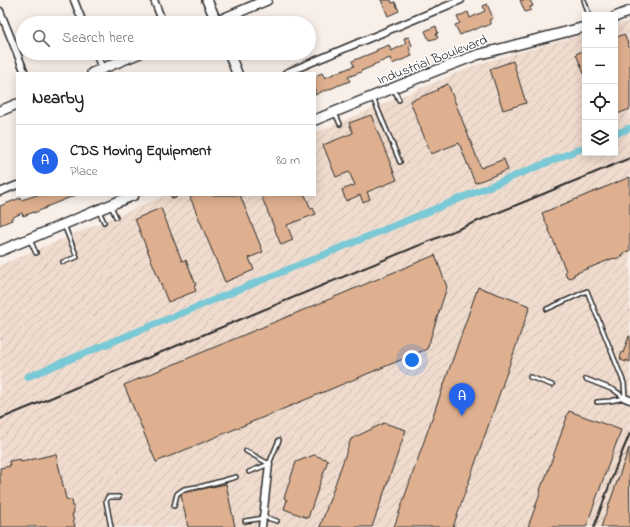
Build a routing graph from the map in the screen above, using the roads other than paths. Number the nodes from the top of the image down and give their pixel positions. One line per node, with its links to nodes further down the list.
1 (74, 0): 10 (street)
2 (154, 0): 11 (street)
3 (207, 0): 12 (main road)
4 (267, 0): 13 (main road)
5 (461, 0): 25 (street)
6 (584, 0): 8 (lane)
7 (0, 11): 16 (street)
8 (588, 12)
9 (628, 13): 14 (main road)
10 (80, 16)
11 (161, 16)
12 (213, 16)
13 (231, 16)
14 (618, 16)
15 (582, 29): 26 (main road, Industrial Boulevard)
16 (16, 49)
17 (21, 60): 22 (street)
18 (99, 60): 21 (street)
19 (123, 60): 21 (main road)
20 (232, 60): 24 (main road)
21 (102, 69): 23 (main road)
22 (26, 72)
23 (94, 72)
24 (237, 72)
25 (288, 72)
26 (394, 88): 27 (main road, Industrial Boulevard); 28 (lane)
27 (372, 96): 31 (main road, Industrial Boulevard); 34 (lane)
28 (399, 100)
29 (16, 104): 30 (main road)
30 (0, 111)
31 (335, 112): 32 (main road, Industrial Boulevard); 33 (lane)
32 (316, 120)
33 (340, 124)
34 (400, 162)
35 (16, 185): 36 (street)
36 (0, 192)
37 (132, 196): 38 (main road)
38 (111, 205): 39 (main road); 40 (lane)
39 (99, 210): 41 (lane); 42 (main road)
40 (116, 218)
41 (104, 222)
42 (64, 224): 43 (main road); 46 (lane)
43 (29, 239): 44 (main road); 45 (lane)
44 (0, 251)
45 (36, 254)
46 (63, 262)
47 (547, 309): 51 (lane)
48 (530, 377): 50 (lane)
49 (586, 379): 51 (lane)
50 (552, 385)
51 (628, 399): 52 (lane)
52 (597, 402)
53 (279, 440): 55 (lane)
54 (246, 452): 55 (lane)
55 (269, 464): 56 (lane); 60 (street)
56 (249, 472)
57 (236, 477): 59 (lane)
58 (119, 497): 63 (lane)
59 (174, 506)
60 (264, 517): 61 (lane); 62 (lane); 64 (street)
61 (245, 521)
62 (277, 521)
63 (111, 527)
64 (262, 527)

